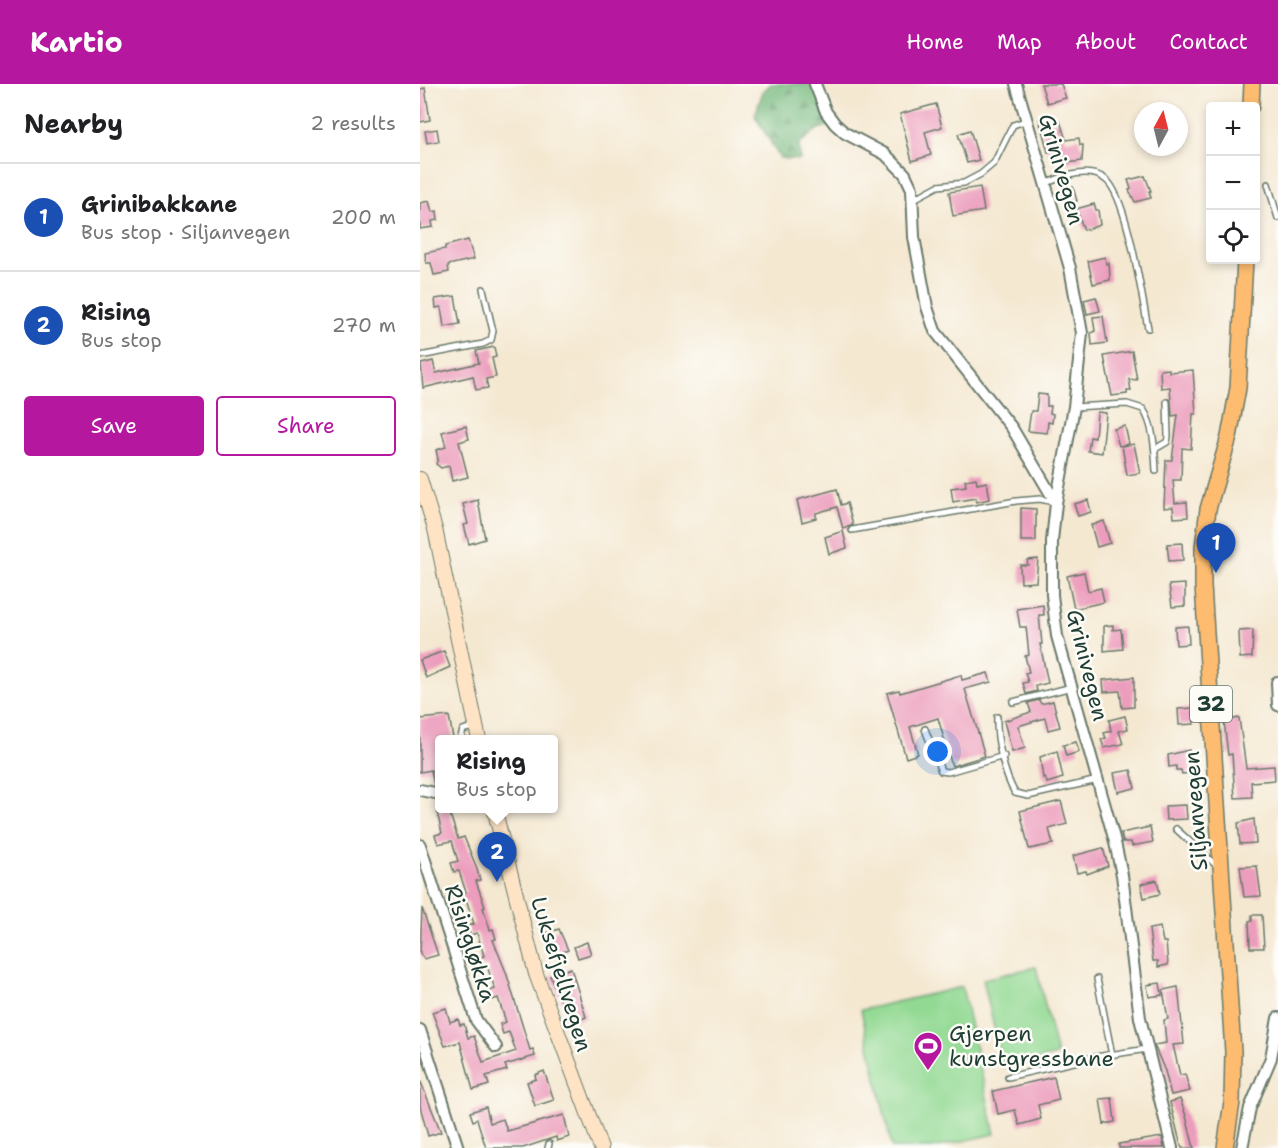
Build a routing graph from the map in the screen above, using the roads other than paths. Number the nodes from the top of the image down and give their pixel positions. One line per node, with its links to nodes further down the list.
1 (815, 84): 8 (street)
2 (1016, 84): 5 (street, Grinivegen)
3 (1252, 84): 4 (main road)
4 (1251, 102)
5 (1028, 120): 6 (street, Grinivegen); 8 (lane)
6 (1047, 183): 12 (lane); 15 (street, Grinivegen)
7 (1268, 184): 9 (lane)
8 (914, 199): 19 (street)
9 (1278, 218)
10 (1245, 264): 37 (main road, Siljanvegen / 32)
11 (483, 289): 13 (lane)
12 (1148, 328)
13 (420, 356)
14 (1167, 402): 16 (lane)
15 (1074, 406): 16 (lane); 19 (street, Grinivegen)
16 (1155, 449): 17 (lane)
17 (1156, 471)
18 (420, 479): 26 (main road)
19 (1056, 503): 20 (lane); 22 (street, Grinivegen)
20 (852, 530)
21 (1278, 682): 24 (street)
22 (1072, 687): 23 (lane); 31 (street, Grinivegen)
23 (1013, 702)
24 (1278, 705)
25 (997, 717): 30 (lane)
26 (476, 725): 28 (lane); 29 (main road)
27 (925, 729): 30 (lane)
28 (462, 735)
29 (478, 735)
30 (1004, 756): 31 (lane)
31 (1098, 780): 42 (street, Grinivegen)
32 (420, 790): 33 (street)
33 (435, 793)
34 (495, 813): 46 (main road, Luksefjellvegen)
35 (1176, 829): 37 (lane)
36 (420, 845): 41 (street, Risingløkka)
37 (1221, 869): 48 (main road, Siljanvegen / 32)
38 (1097, 979): 43 (lane)
39 (1278, 1018): 49 (street)
40 (420, 1030): 45 (street)
41 (496, 1047)
42 (1146, 1049): 43 (lane); 47 (street, Grinivegen)
43 (1112, 1054): 44 (lane)
44 (1008, 1077)
45 (458, 1148)
46 (601, 1148)
47 (1172, 1148)
48 (1225, 1148)
49 (1242, 1148)

